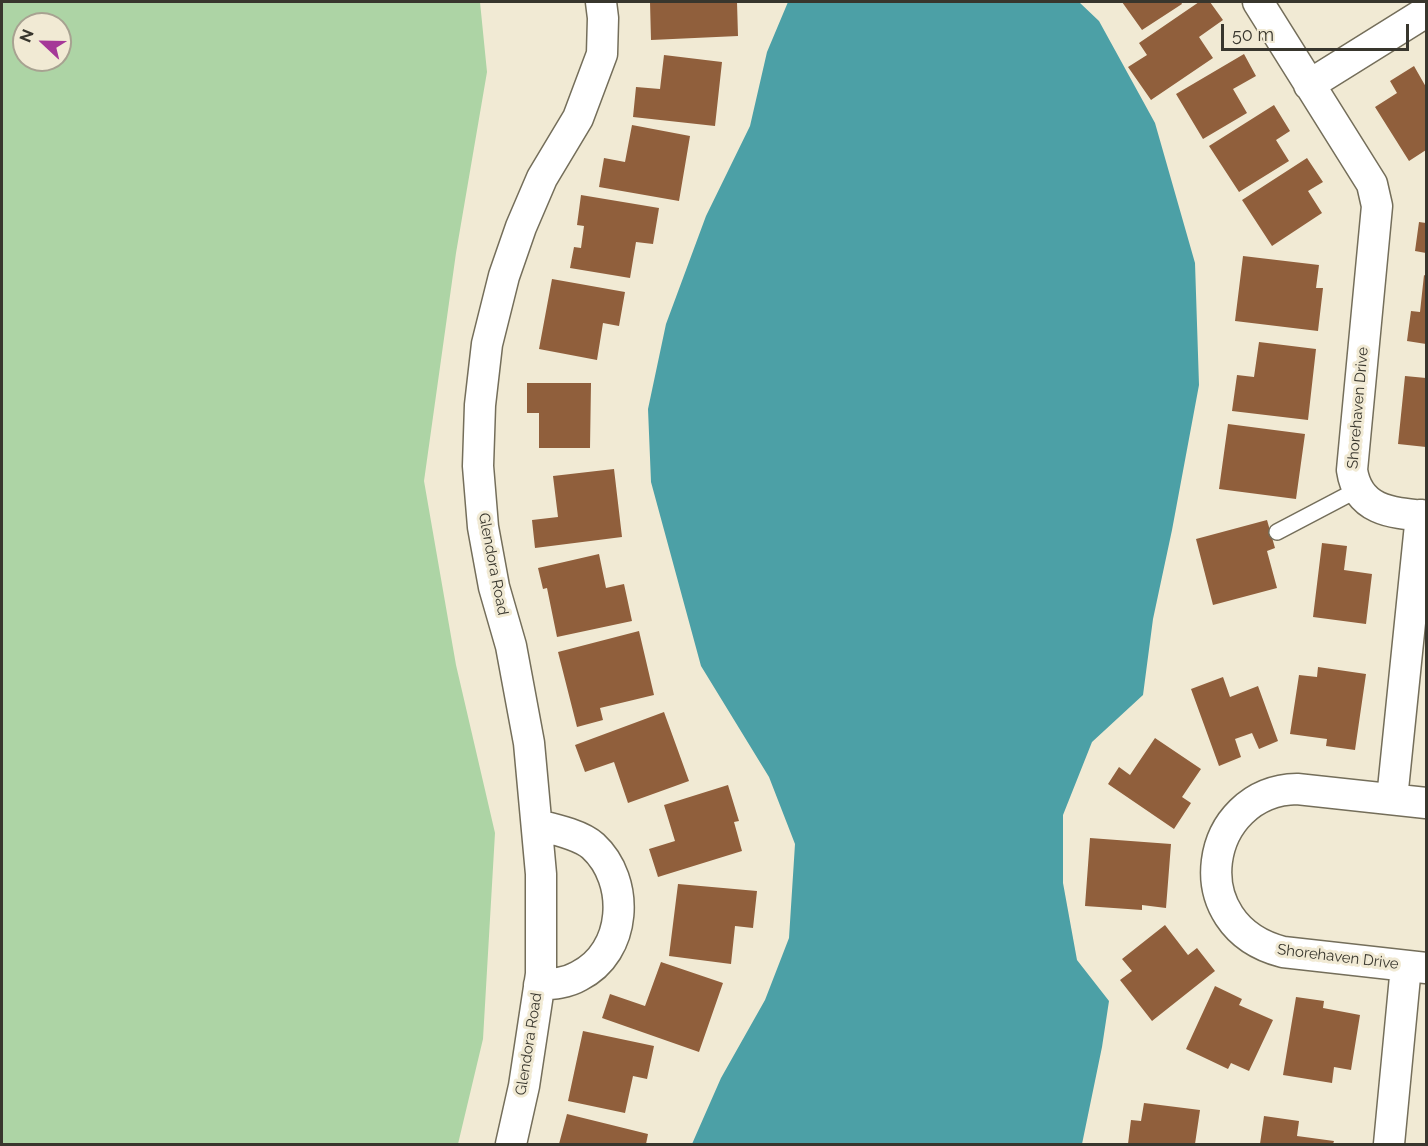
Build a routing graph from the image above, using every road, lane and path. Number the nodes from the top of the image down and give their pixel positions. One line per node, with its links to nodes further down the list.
1 (601, 2): 10 (street, Glendora Road)
2 (1258, 2): 4 (street, Shorehaven Drive)
3 (1426, 12): 4 (street)
4 (1309, 85): 5 (street, Shorehaven Drive)
5 (1357, 490): 6 (street, Shorehaven Drive); 7 (lane)
6 (1424, 515): 8 (street, Shorehaven Drive)
7 (1277, 532)
8 (1392, 799): 9 (street, Shorehaven Drive); 11 (street, Shorehaven Drive)
9 (1426, 803)
10 (538, 825): 12 (street, Glendora Road); 12 (street)
11 (1416, 967): 14 (street, Shorehaven Drive)
12 (539, 984): 13 (street, Glendora Road)
13 (511, 1144)
14 (1389, 1144)

